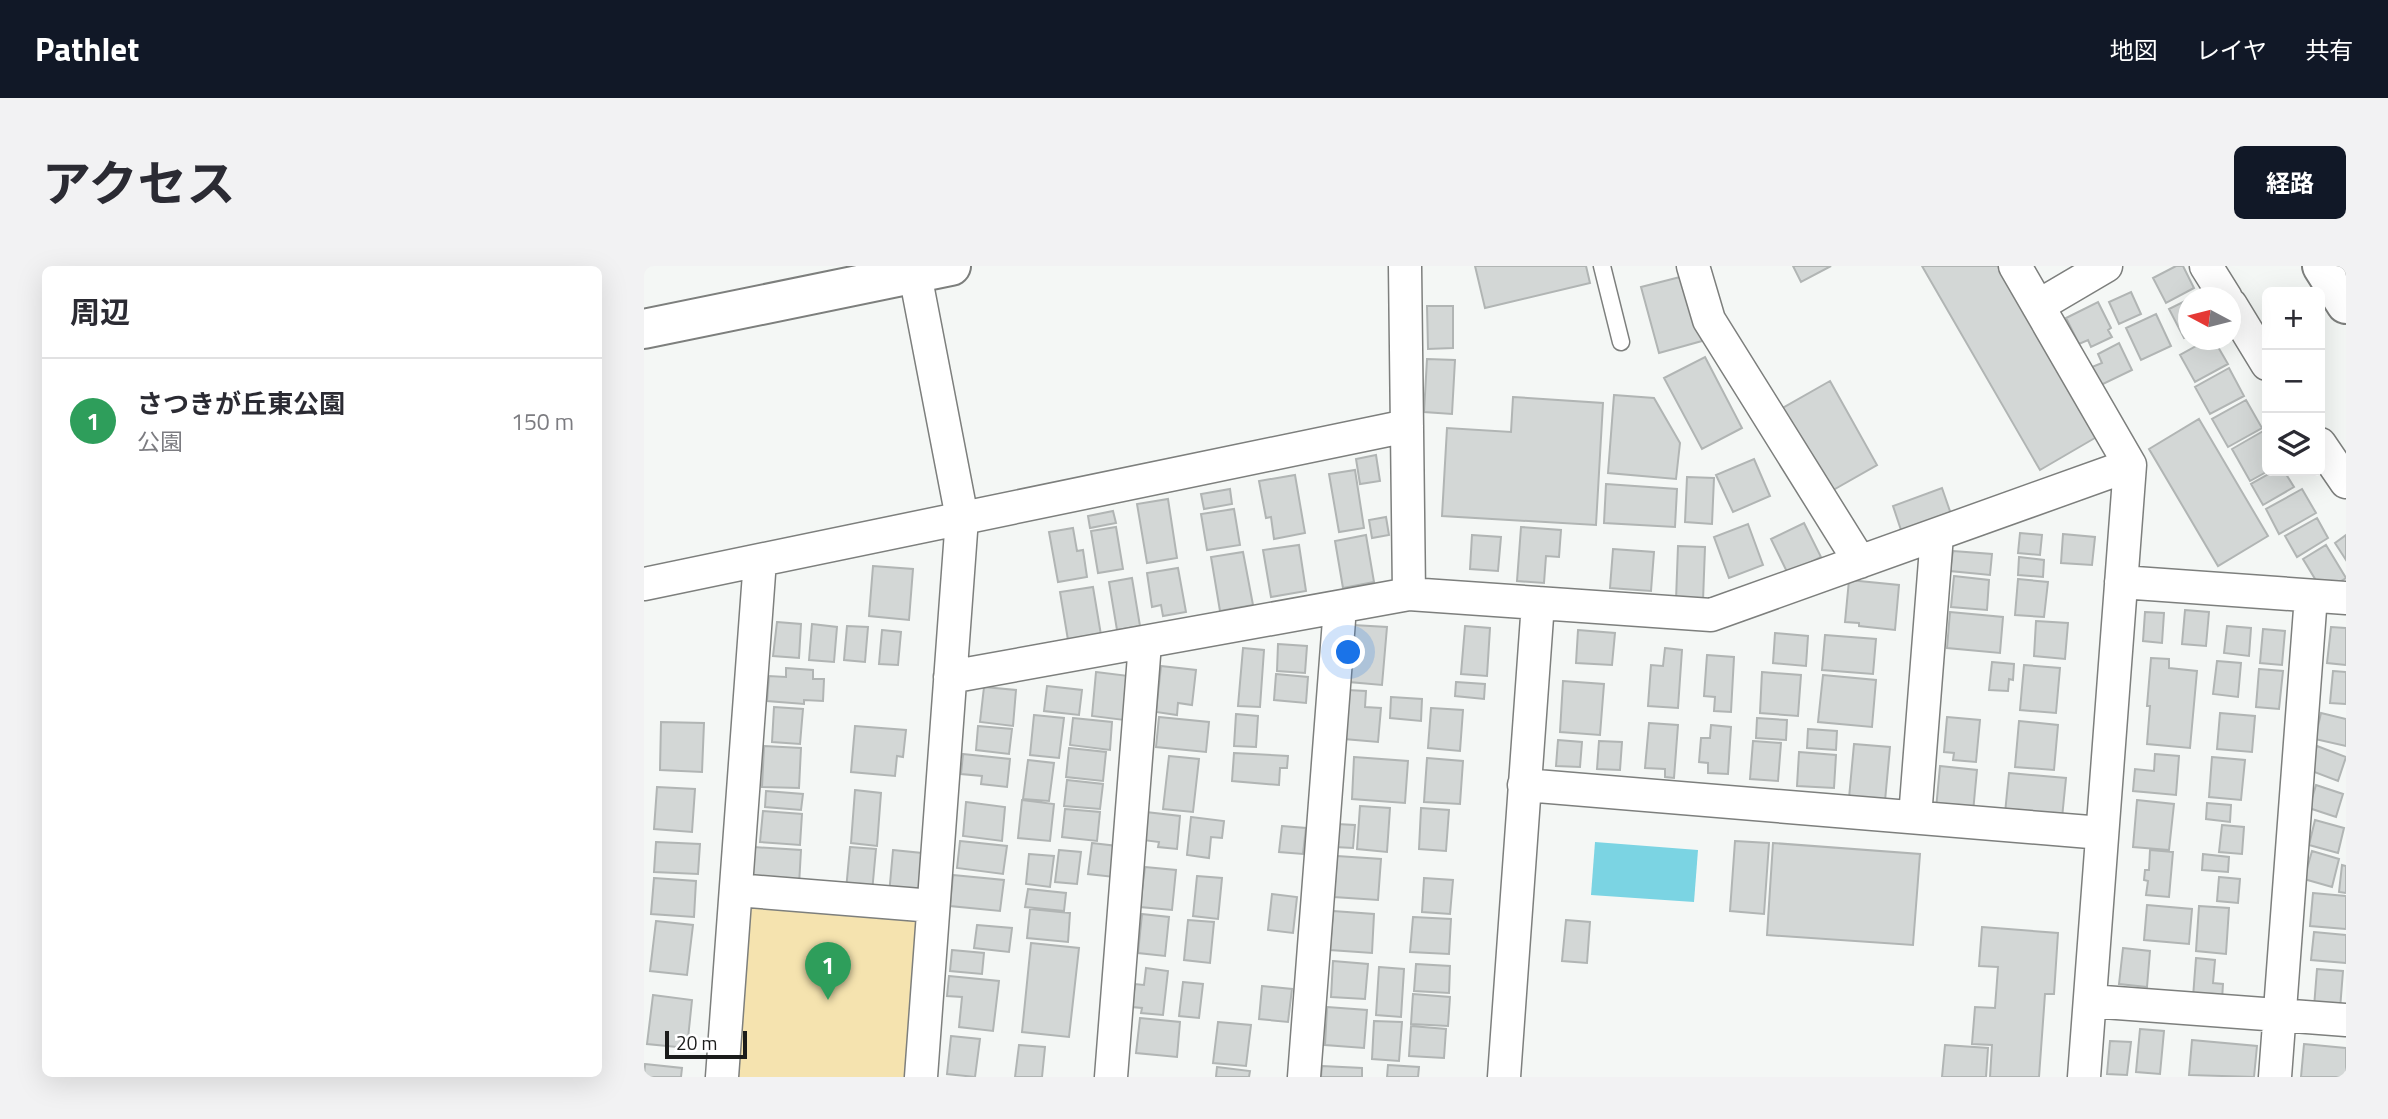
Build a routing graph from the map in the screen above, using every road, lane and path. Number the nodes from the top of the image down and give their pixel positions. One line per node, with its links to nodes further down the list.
1 (1405, 266): 16 (street)
2 (1602, 266): 14 (lane)
3 (1693, 266): 23 (street)
4 (2015, 266): 11 (street)
5 (2106, 266): 11 (street)
6 (2206, 266): 9 (street)
7 (2322, 266): 10 (main road)
8 (933, 270): 13 (main road); 20 (street)
9 (2219, 287)
10 (2346, 304)
11 (2038, 306): 18 (street)
12 (2241, 321): 15 (street)
13 (644, 329)
14 (1621, 342)
15 (2262, 356)
16 (1407, 426): 20 (street); 26 (street)
17 (2325, 451): 19 (street)
18 (2130, 465): 21 (street); 24 (street)
19 (2346, 482)
20 (962, 518): 22 (street); 32 (street)
21 (1937, 535): 23 (street); 34 (street)
22 (760, 560): 25 (street); 36 (street)
23 (1860, 562): 29 (street)
24 (2121, 582): 27 (street); 35 (street)
25 (644, 584)
26 (1409, 594): 29 (street); 30 (street)
27 (2311, 596): 28 (street); 39 (street)
28 (2346, 598)
29 (1538, 603): 33 (street)
30 (1340, 607): 31 (street); 44 (street)
31 (1145, 643): 32 (street); 43 (street)
32 (950, 677): 37 (street)
33 (1524, 785): 34 (street); 45 (street)
34 (1915, 817): 35 (street)
35 (2102, 833): 38 (street)
36 (736, 890): 37 (street); 41 (street)
37 (933, 905): 42 (street)
38 (2090, 1001): 39 (street); 46 (street)
39 (2279, 1015): 40 (street); 47 (street)
40 (2346, 1020)
41 (722, 1077)
42 (921, 1077)
43 (1111, 1077)
44 (1304, 1077)
45 (1504, 1077)
46 (2084, 1077)
47 (2275, 1077)

